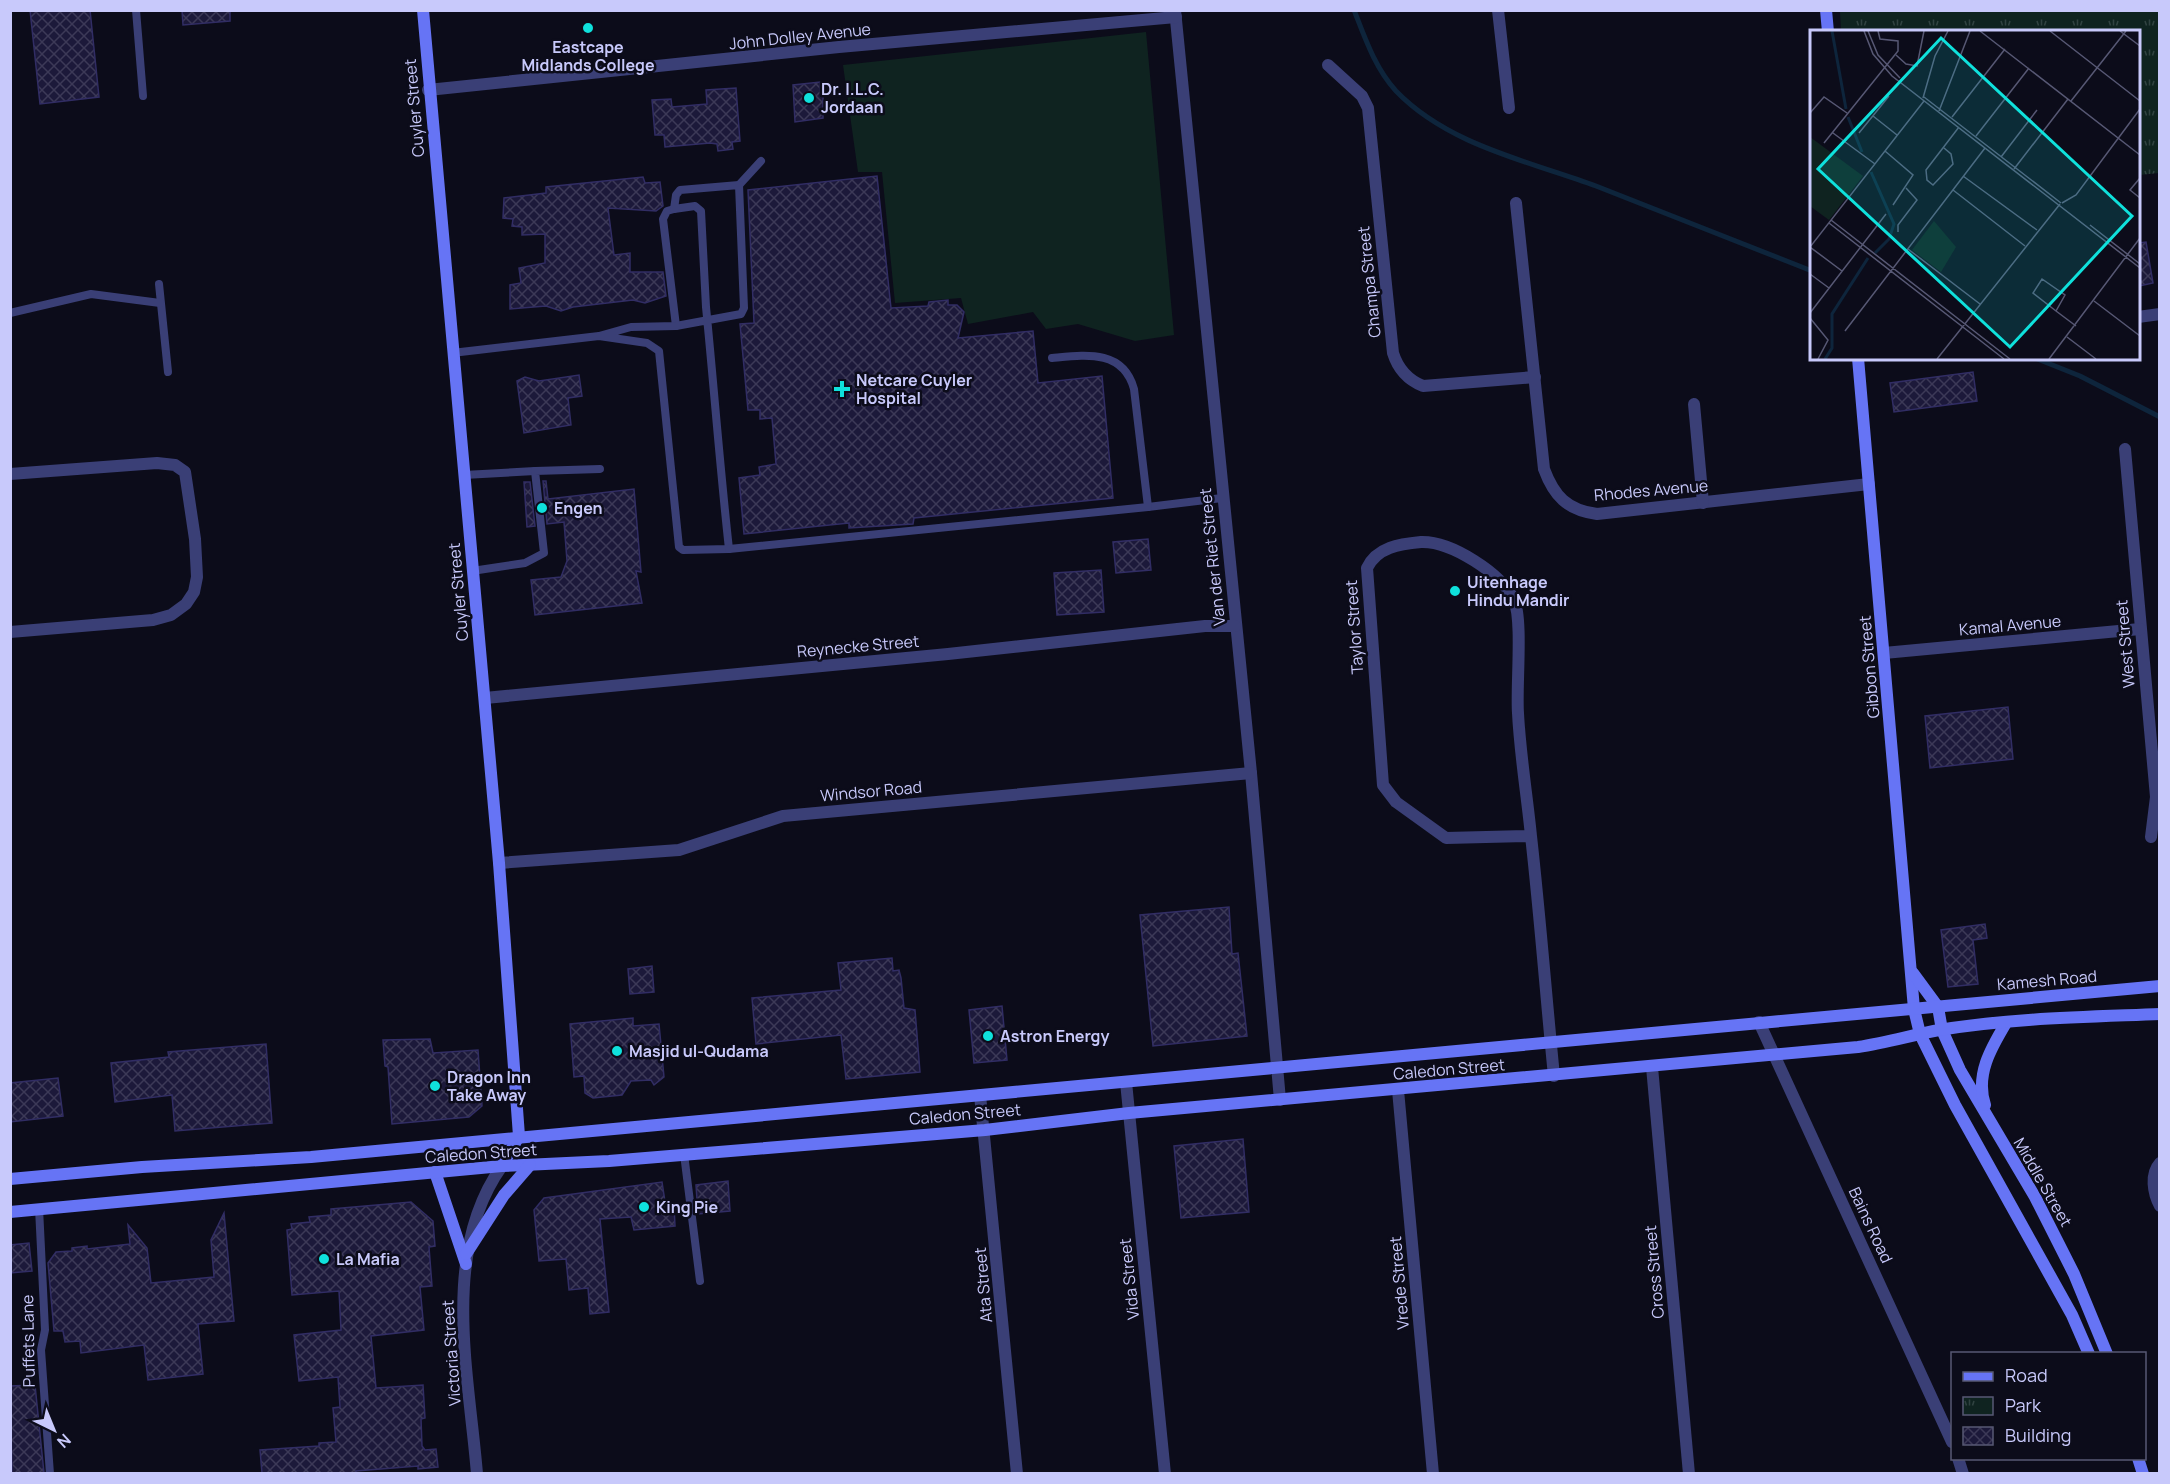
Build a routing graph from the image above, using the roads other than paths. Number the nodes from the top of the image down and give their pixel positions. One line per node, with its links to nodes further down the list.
1 (136, 10): 9 (lane)
2 (423, 10): 8 (main road, Cuyler Street)
3 (1498, 10): 10 (street)
4 (1826, 10): 6 (main road)
5 (1175, 14): 8 (street, John Dolley Avenue); 35 (street, Van der Riet Street)
6 (1828, 30)
7 (1328, 65): 27 (street, Champa Street)
8 (428, 90): 23 (main road, Cuyler Street)
9 (143, 96)
10 (1509, 108)
11 (761, 161): 12 (lane)
12 (739, 185): 14 (lane); 20 (lane)
13 (1516, 203): 27 (street, Rhodes Avenue)
14 (674, 209): 20 (lane); 21 (lane)
15 (159, 284): 16 (lane)
16 (160, 303): 17 (lane); 26 (lane)
17 (10, 313)
18 (2160, 314): 19 (street)
19 (2140, 317)
20 (707, 319): 21 (lane); 38 (lane)
21 (676, 326): 22 (lane)
22 (599, 336): 23 (lane); 38 (lane)
23 (452, 353): 33 (main road, Cuyler Street)
24 (1052, 358): 37 (lane)
25 (1857, 360): 34 (main road, Gibbon Street)
26 (168, 372)
27 (1535, 377): 36 (street, Rhodes Avenue)
28 (1694, 404): 36 (street)
29 (2125, 449): 41 (street, West Street)
30 (600, 469): 31 (lane)
31 (535, 471): 33 (lane); 39 (lane)
32 (10, 474): 42 (street)
33 (464, 475): 39 (main road, Cuyler Street)
34 (1869, 484): 36 (street, Rhodes Avenue); 43 (main road, Gibbon Street)
35 (1222, 498): 37 (lane); 40 (street, Van der Riet Street)
36 (1703, 503)
37 (1148, 507): 38 (lane)
38 (729, 549)
39 (472, 571): 44 (main road, Cuyler Street)
40 (1235, 626): 44 (street, Reynecke Street); 45 (street, Van der Riet Street)
41 (2140, 629): 43 (street, Kamal Avenue); 47 (street, West Street)
42 (10, 633)
43 (1884, 653): 49 (main road, Gibbon Street)
44 (484, 698): 48 (main road, Cuyler Street)
45 (1251, 773): 48 (street, Windsor Road); 60 (street, Van der Riet Street)
46 (1532, 836): 46 (street, Taylor Street); 58 (street, Taylor Street)
47 (2151, 837)
48 (499, 863): 70 (main road, Cuyler Street)
49 (1913, 973): 51 (main road, Gibbon Street); 52 (main road, Gibbon Street)
50 (2160, 986): 51 (main road, Kamesh Road)
51 (1938, 1007): 52 (main road, Kamesh Road); 56 (main road, Middle Street)
52 (1914, 1010): 54 (main road, Caledon Street); 57 (main road, Gibbon Street)
53 (2160, 1014): 55 (main road)
54 (1759, 1022): 58 (main road, Caledon Street); 59 (street, Bains Road)
55 (2006, 1023): 56 (main road); 68 (main road)
56 (1942, 1030): 57 (main road, Caledon Street); 68 (main road, Middle Street)
57 (1920, 1034): 59 (main road, Caledon Street); 82 (main road)
58 (1551, 1042): 60 (main road, Caledon Street); 62 (street, Taylor Street)
59 (1773, 1054): 61 (main road, Caledon Street); 84 (street, Bains Road)
60 (1278, 1067): 63 (main road, Caledon Street); 66 (street, Van der Riet Street)
61 (1652, 1067): 62 (main road, Caledon Street); 90 (street, Cross Street)
62 (1554, 1076): 64 (main road, Caledon Street)
63 (1126, 1082): 65 (main road, Caledon Street); 67 (street, Vida Street)
64 (1398, 1090): 66 (main road, Caledon Street); 89 (street, Vrede Street)
65 (980, 1095): 69 (street, Ata Street); 70 (main road, Caledon Street)
66 (1280, 1100): 67 (main road, Caledon Street)
67 (1129, 1113): 69 (main road, Caledon Street); 88 (street, Vida Street)
68 (1992, 1126): 83 (main road, Middle Street)
69 (985, 1130): 71 (main road, Caledon Street); 87 (street, Ata Street)
70 (519, 1137): 74 (main road); 76 (main road, Caledon Street)
71 (684, 1154): 73 (main road, Caledon Street); 81 (lane)
72 (2160, 1163): 77 (street)
73 (530, 1165): 74 (main road, Caledon Street); 80 (main road)
74 (502, 1166): 75 (main road, Caledon Street); 80 (street, Victoria Street)
75 (435, 1172): 78 (main road, Caledon Street); 80 (main road)
76 (10, 1179)
77 (2160, 1206)
78 (39, 1208): 79 (main road, Caledon Street); 85 (lane, Puffets Lane)
79 (10, 1212)
80 (466, 1259): 86 (street, Victoria Street)
81 (699, 1281)
82 (2090, 1352)
83 (2108, 1352)
84 (1951, 1438)
85 (50, 1473)
86 (477, 1473)
87 (1017, 1473)
88 (1165, 1473)
89 (1433, 1473)
90 (1689, 1473)

